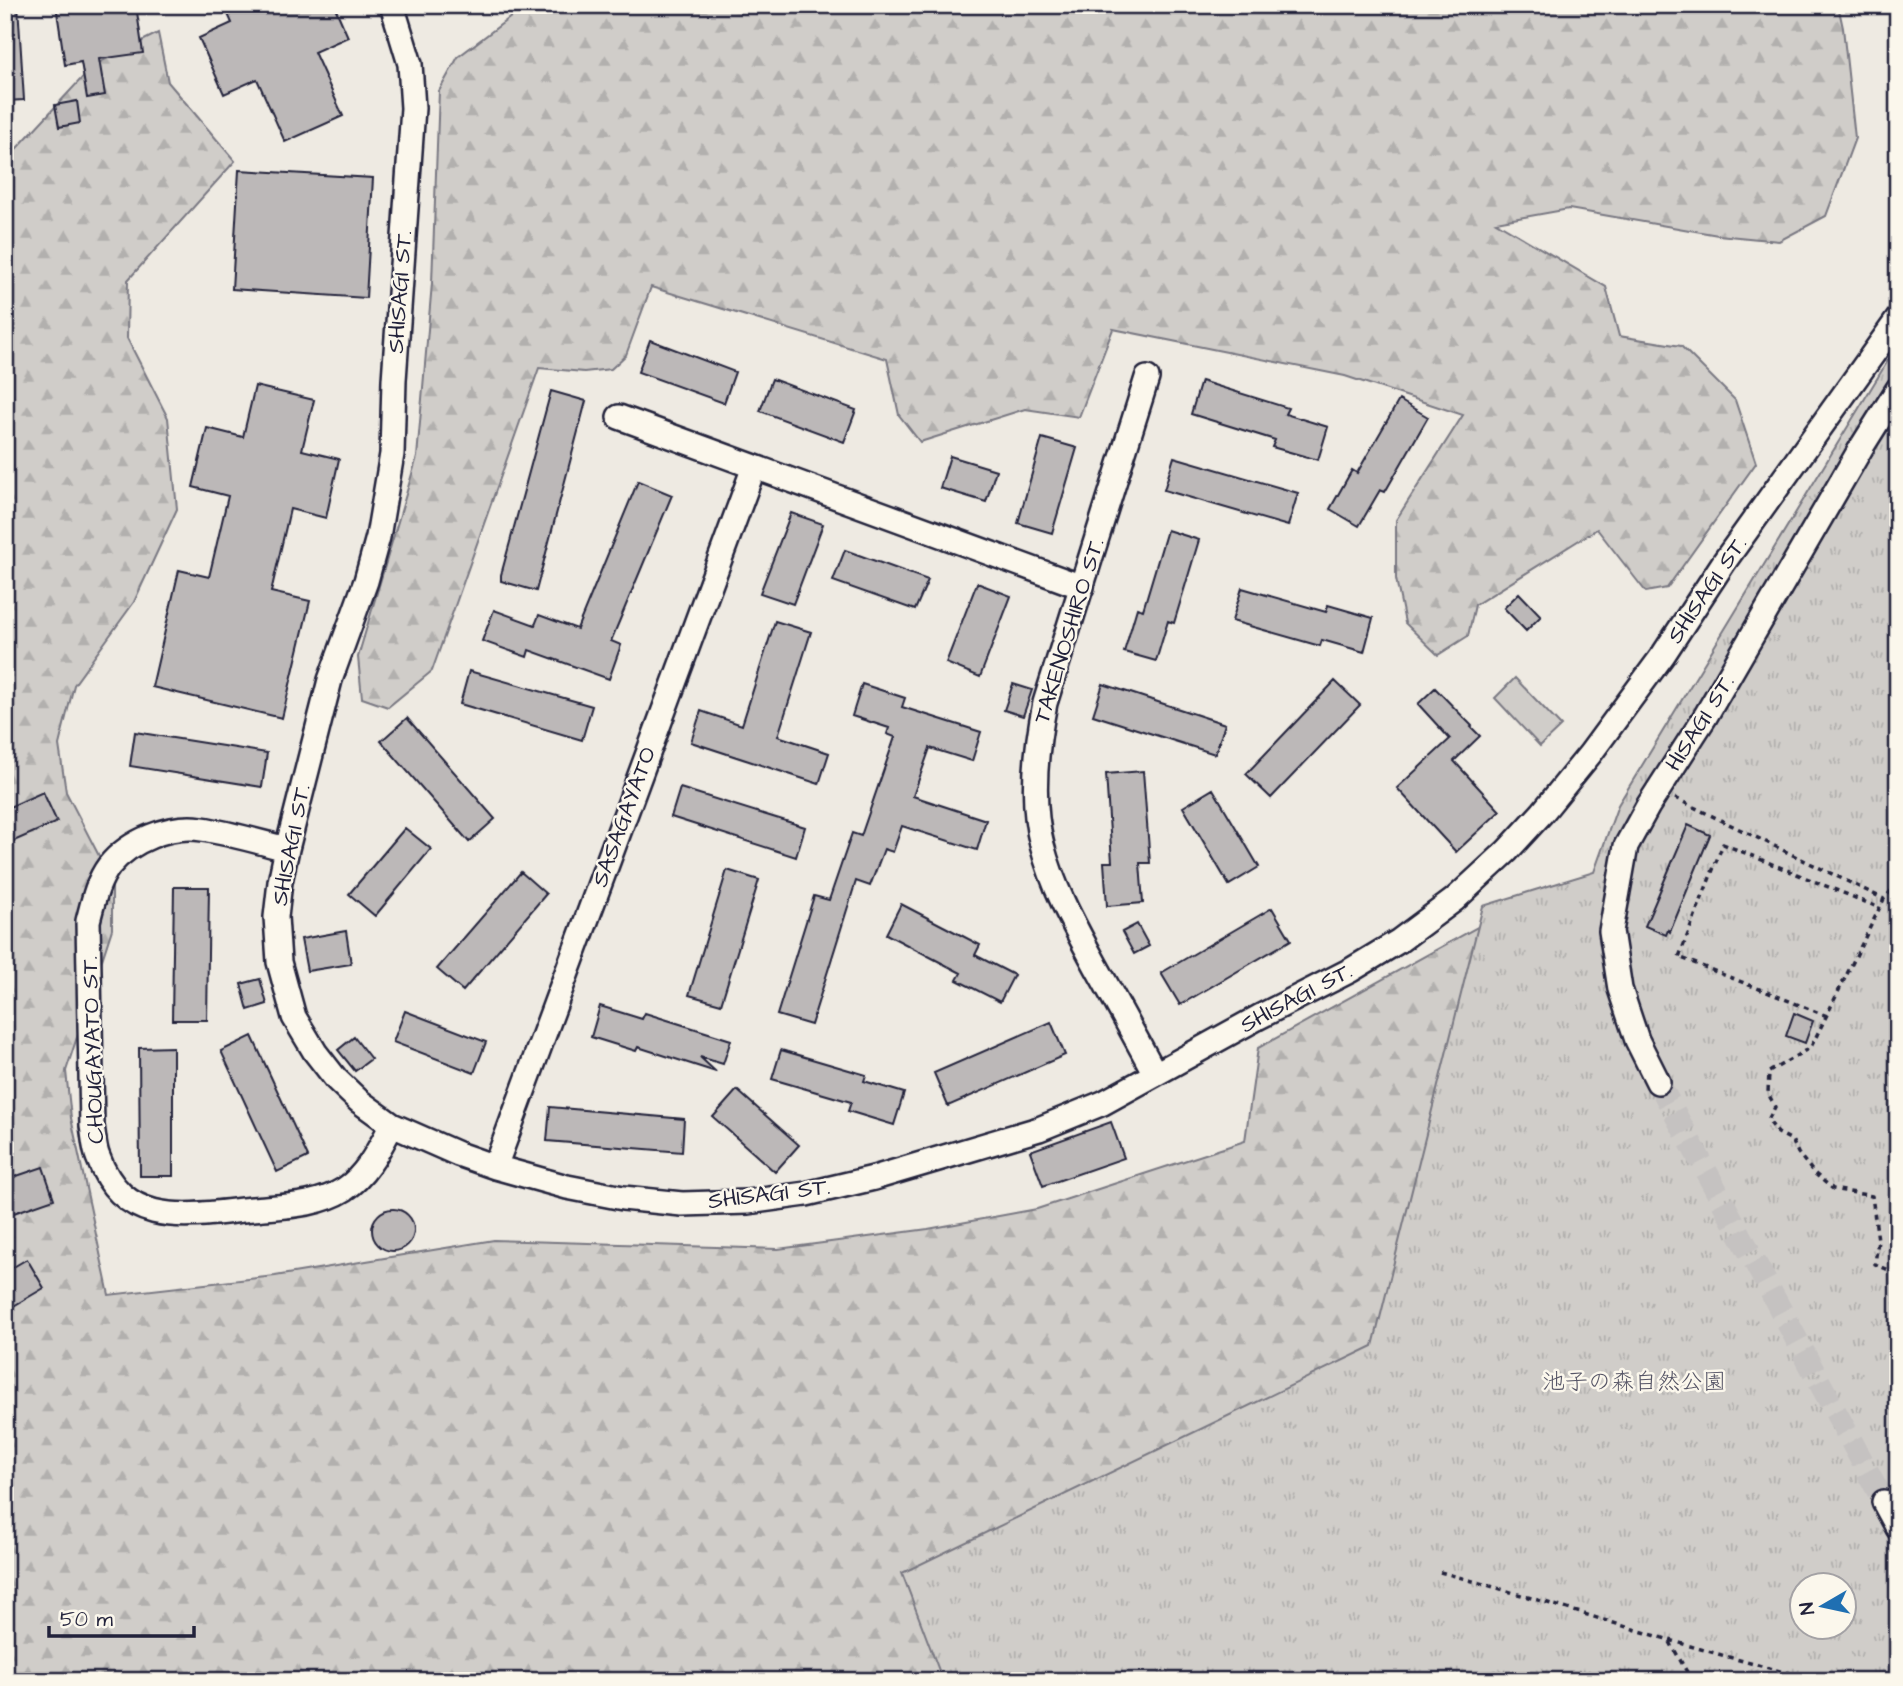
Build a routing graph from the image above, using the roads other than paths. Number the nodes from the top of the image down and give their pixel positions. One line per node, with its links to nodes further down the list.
1 (392, 5): 8 (lane, SHISAGI ST.)
2 (1898, 319): 9 (lane, SHISAGI ST.)
3 (1147, 378): 7 (lane, TAKENOSHIRO ST.)
4 (1898, 389): 10 (lane, HISAGI ST.)
5 (619, 417): 6 (lane)
6 (754, 467): 7 (lane); 12 (lane, SASAGAYATO)
7 (1082, 587): 9 (lane, TAKENOSHIRO ST.)
8 (287, 849): 11 (lane, SHISAGI ST.); 11 (lane, CHOUGAYATO ST.)
9 (1155, 1074): 12 (lane, SHISAGI ST.)
10 (1658, 1082)
11 (392, 1125): 12 (lane, SHISAGI ST.)
12 (495, 1167)
13 (1884, 1503): 14 (lane)
14 (1898, 1528)

